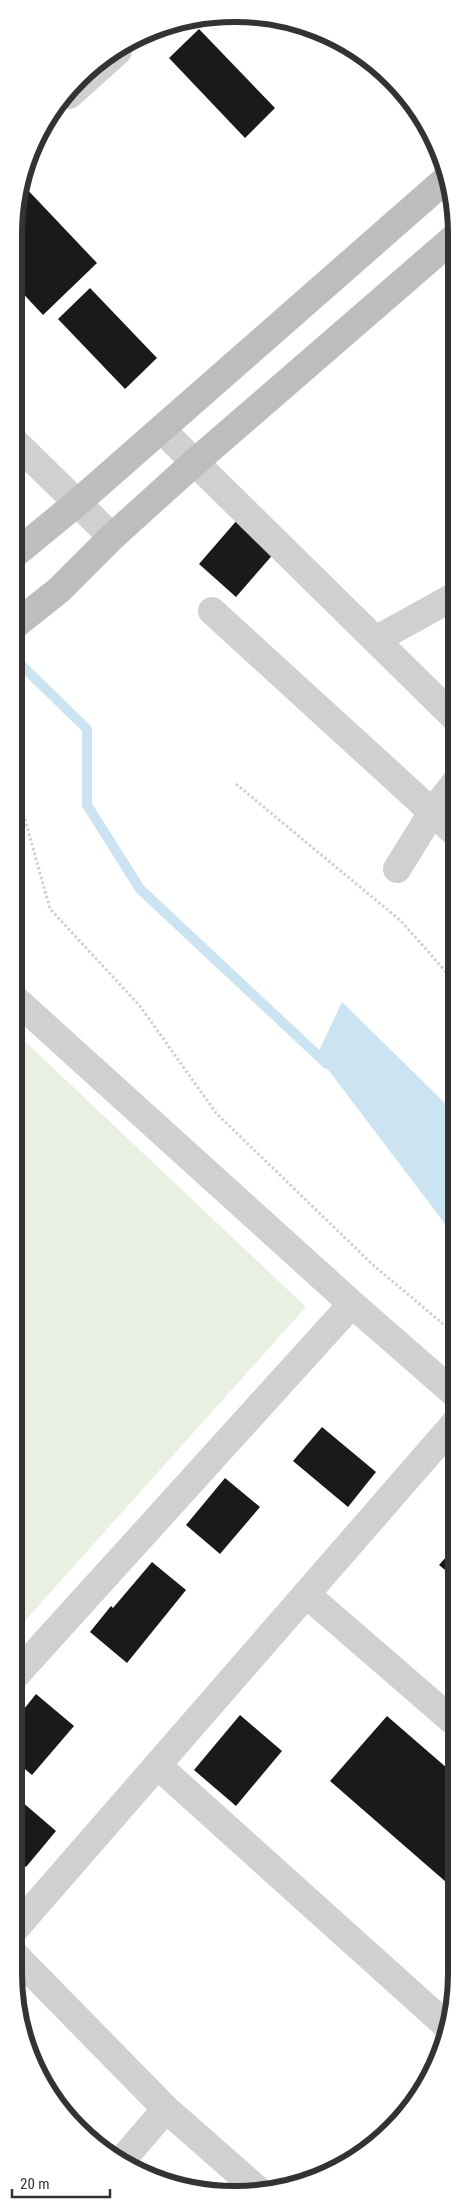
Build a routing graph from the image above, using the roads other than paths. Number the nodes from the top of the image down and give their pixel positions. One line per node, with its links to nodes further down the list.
1 (441, 184): 3 (main road)
2 (448, 243): 5 (main road)
3 (161, 429): 5 (street); 6 (main road)
4 (22, 449): 6 (street)
5 (194, 462): 7 (main road); 12 (street)
6 (77, 502): 7 (street); 8 (main road)
7 (112, 537): 11 (main road)
8 (22, 548)
9 (448, 600): 12 (street)
10 (212, 611): 15 (street)
11 (22, 618)
12 (377, 639): 13 (street)
13 (448, 711)
14 (448, 792): 15 (street)
15 (433, 811): 16 (street); 17 (street)
16 (448, 826)
17 (397, 869)
18 (22, 1004): 19 (street)
19 (352, 1304): 20 (street); 23 (street)
20 (448, 1388)
21 (448, 1431): 22 (street)
22 (306, 1594): 24 (street); 25 (street)
23 (22, 1668)
24 (448, 1717)
25 (158, 1764): 26 (street); 28 (street)
26 (22, 1921)
27 (22, 1962): 29 (street)
28 (442, 2021)
29 (166, 2109): 30 (street); 31 (street)
30 (125, 2156)
31 (253, 2186)

